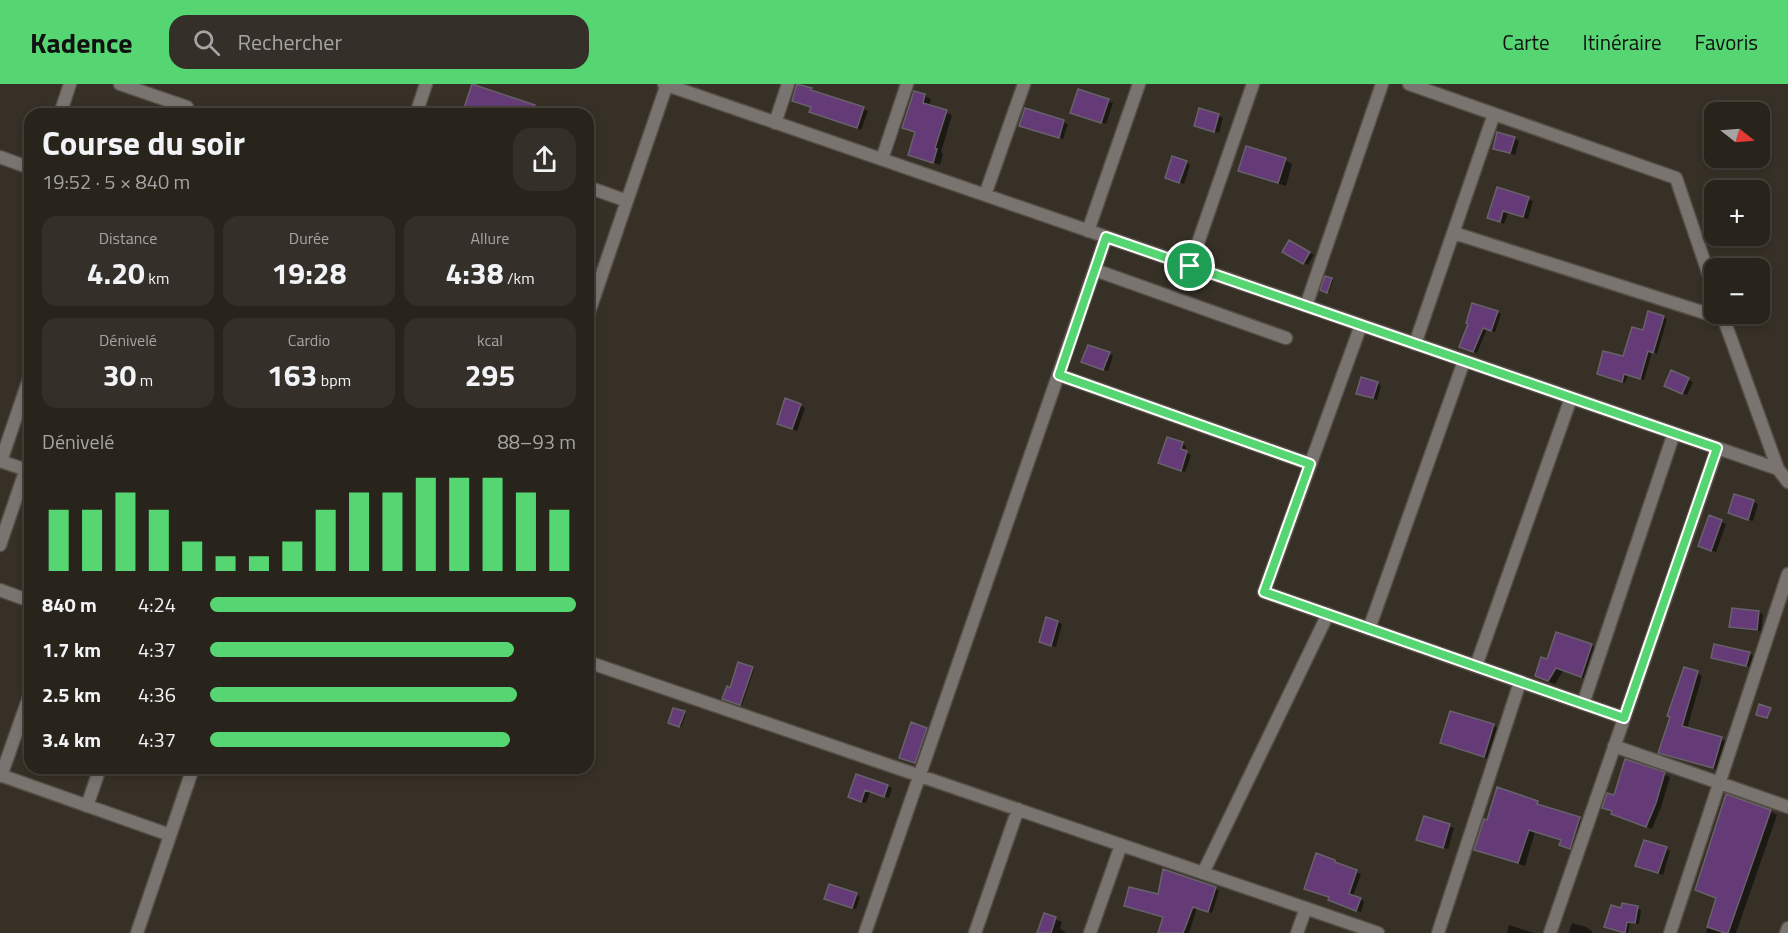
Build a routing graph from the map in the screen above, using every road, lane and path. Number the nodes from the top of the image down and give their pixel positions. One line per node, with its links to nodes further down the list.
1 (70, 84): 13 (street)
2 (120, 84): 12 (street)
3 (426, 84): 14 (street)
4 (666, 84): 16 (street); 22 (street)
5 (788, 84): 16 (street)
6 (907, 84): 18 (street)
7 (1024, 84): 21 (street)
8 (1139, 84): 23 (street)
9 (1253, 84): 27 (street)
10 (1382, 84): 30 (street)
11 (1409, 84): 15 (street)
12 (187, 107)
13 (62, 108)
14 (418, 108)
15 (1494, 114): 24 (street); 26 (street)
16 (775, 123): 18 (street)
17 (0, 157): 19 (street)
18 (882, 159): 21 (street)
19 (24, 166)
20 (594, 189): 22 (street)
21 (986, 195): 23 (street)
22 (627, 201): 29 (street)
23 (1088, 231): 25 (street)
24 (1454, 233): 31 (street); 35 (street)
25 (1106, 237): 27 (street); 28 (street)
26 (1704, 261)
27 (1190, 266): 30 (street)
28 (1095, 270): 34 (street); 37 (street)
29 (594, 297)
30 (1306, 306): 33 (street)
31 (1704, 310)
32 (1726, 324): 45 (street)
33 (1361, 325): 35 (street); 43 (street)
34 (1286, 338)
35 (1415, 344): 36 (street)
36 (1464, 361): 39 (street); 53 (street)
37 (1059, 375): 43 (street); 64 (street)
38 (24, 393): 42 (street)
39 (1571, 398): 40 (street); 55 (street)
40 (1674, 433): 41 (street); 57 (street)
41 (1717, 448): 45 (street); 59 (street)
42 (0, 461): 44 (street)
43 (1310, 464): 52 (street)
44 (24, 469)
45 (1778, 469): 47 (street)
46 (24, 481): 48 (street)
47 (1788, 482)
48 (0, 545)
49 (1788, 574): 65 (street)
50 (0, 590): 51 (street)
51 (24, 599)
52 (1328, 614): 53 (street); 71 (street)
53 (1369, 629): 55 (street)
54 (594, 664): 64 (street)
55 (1476, 666): 56 (street)
56 (1520, 682): 57 (street); 80 (street)
57 (1583, 704): 59 (street)
58 (24, 711): 63 (street)
59 (1624, 718): 60 (street)
60 (1614, 746): 65 (street); 81 (street)
61 (98, 774): 66 (street)
62 (191, 774): 69 (street)
63 (1, 775): 66 (street)
64 (919, 776): 68 (street); 75 (street)
65 (1719, 783): 67 (street); 82 (street)
66 (87, 806): 69 (street)
67 (1788, 807)
68 (1017, 809): 70 (street); 76 (street)
69 (170, 835): 74 (street)
70 (1121, 845): 71 (street); 77 (street)
71 (1203, 873): 72 (street)
72 (1306, 908): 78 (street); 79 (street)
73 (1788, 928): 83 (street)
74 (137, 933)
75 (865, 933)
76 (975, 933)
77 (1090, 933)
78 (1298, 933)
79 (1378, 933)
80 (1438, 933)
81 (1550, 933)
82 (1670, 933)
83 (1786, 933)

